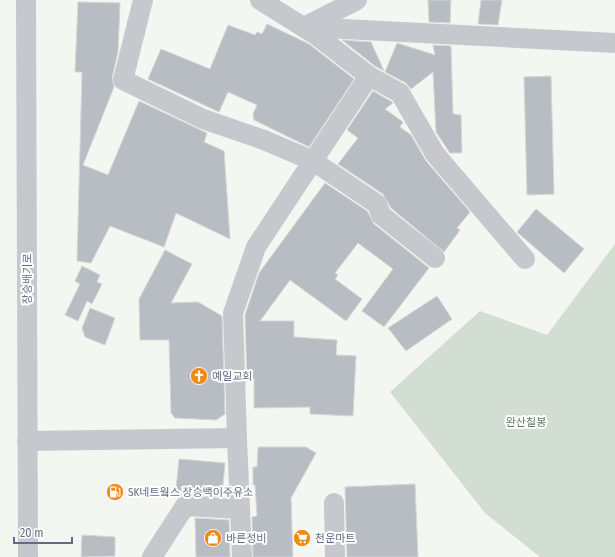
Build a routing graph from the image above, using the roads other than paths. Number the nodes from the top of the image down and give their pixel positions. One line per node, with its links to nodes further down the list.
1 (26, 0): 12 (street, 장승배기로)
2 (143, 0): 8 (street)
3 (260, 0): 5 (street)
4 (356, 0): 5 (street)
5 (304, 27): 6 (street); 7 (street)
6 (615, 42)
7 (369, 76): 8 (street); 10 (street)
8 (313, 161): 9 (street); 11 (street)
9 (435, 258)
10 (525, 259)
11 (237, 438): 12 (street); 14 (street)
12 (27, 441): 15 (street, 장승배기로)
13 (334, 503): 18 (street)
14 (240, 509): 16 (street); 17 (street)
15 (28, 557)
16 (152, 557)
17 (242, 557)
18 (335, 557)

